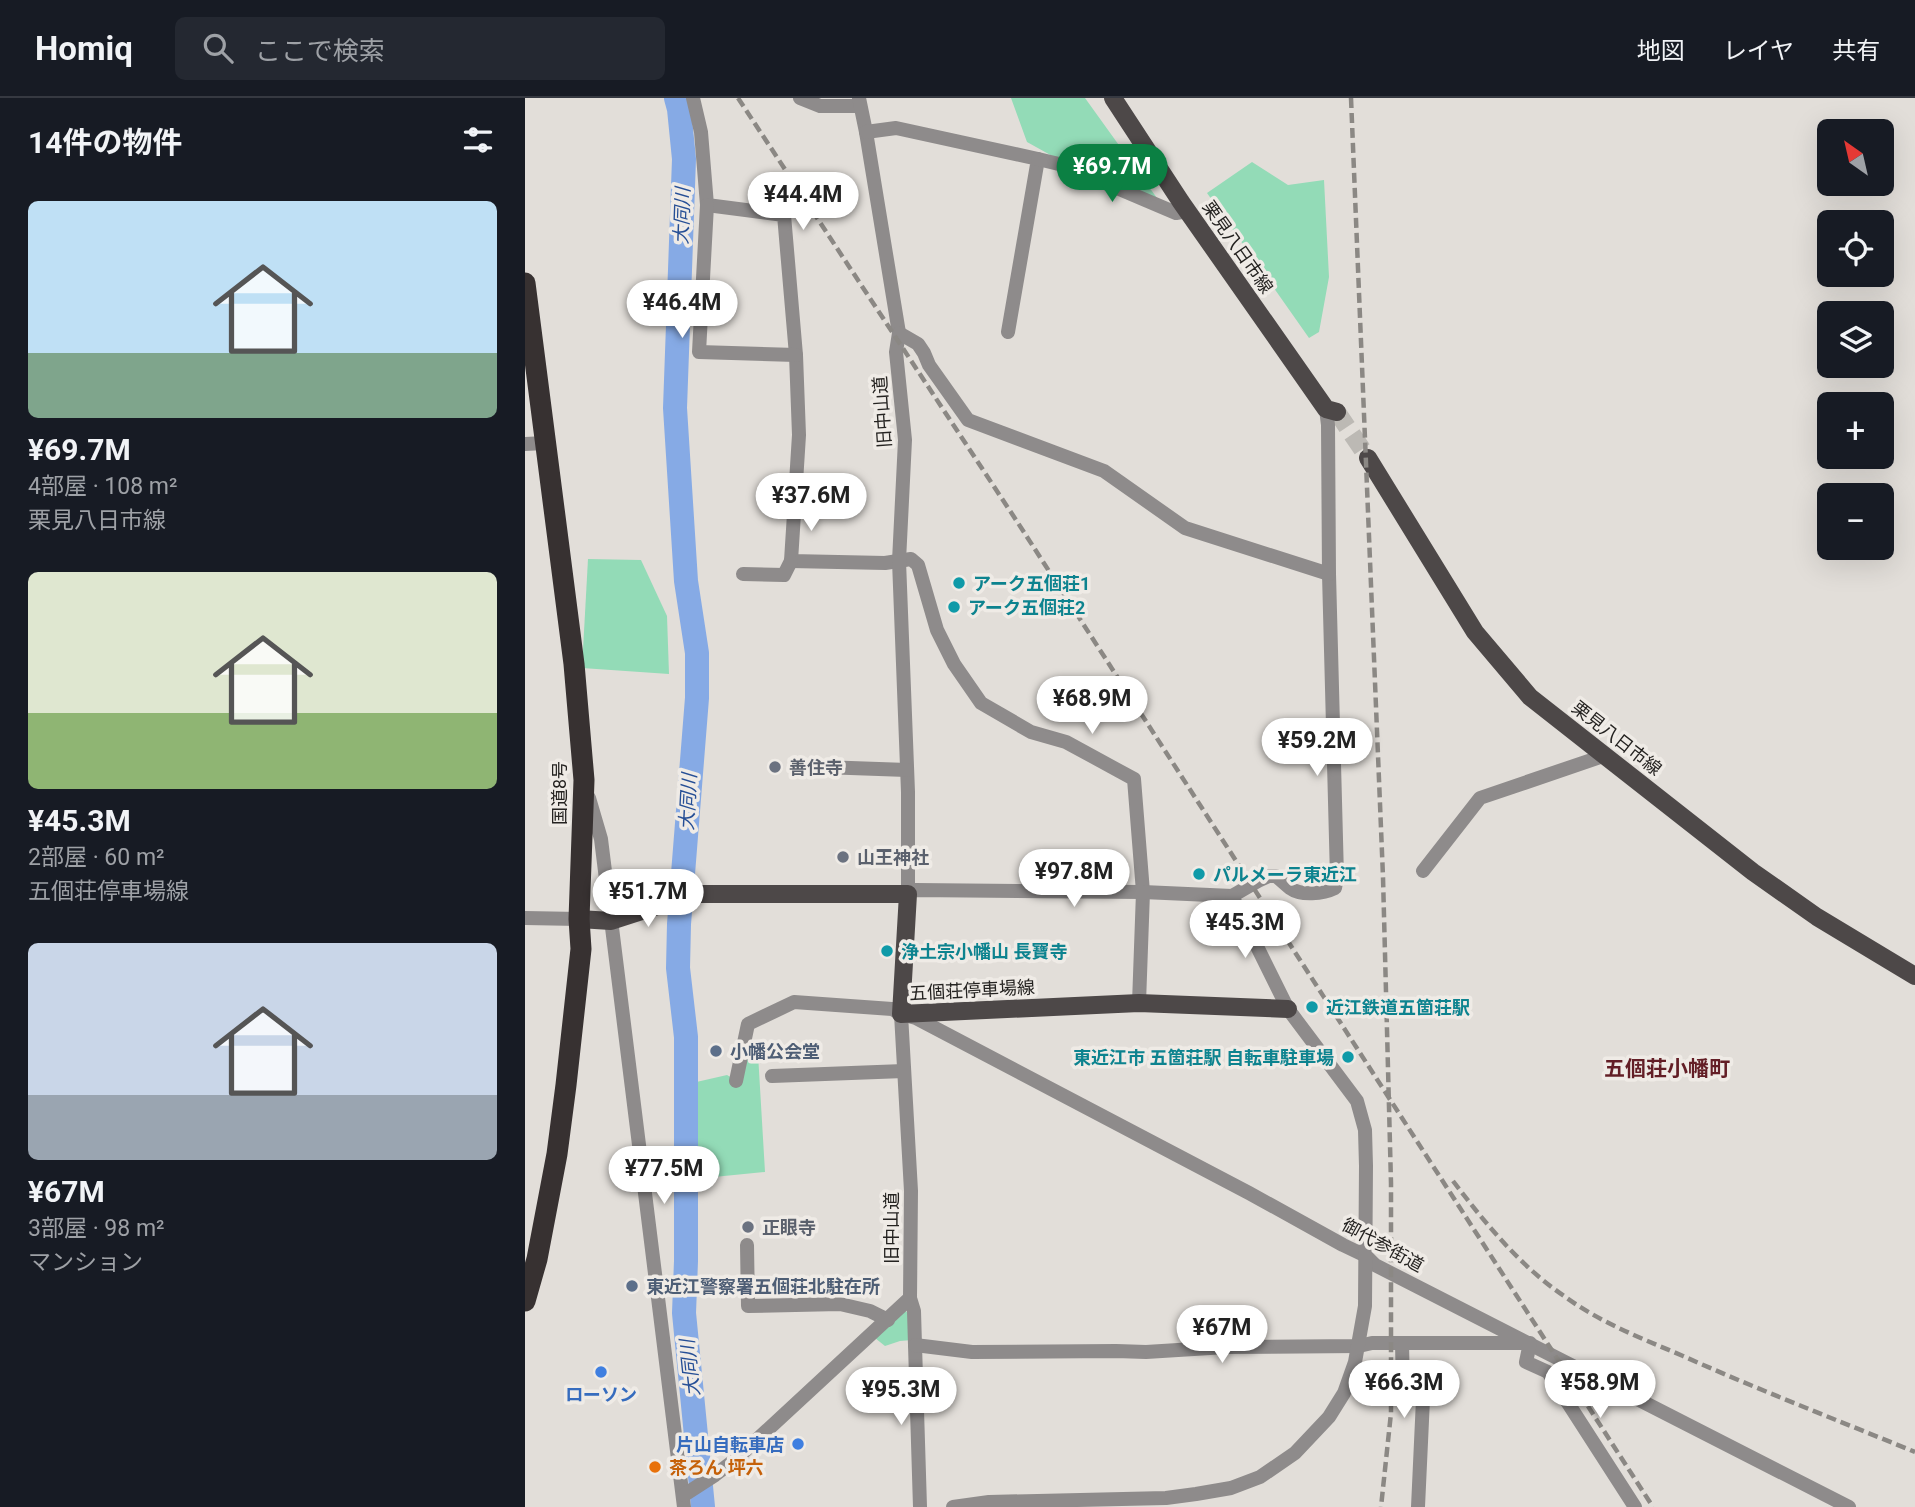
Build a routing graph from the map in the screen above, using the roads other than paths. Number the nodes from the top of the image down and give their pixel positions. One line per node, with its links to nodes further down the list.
1 (693, 98): 7 (street)
2 (800, 98): 4 (street)
3 (1114, 98): 8 (main road, 栗見八日市線)
4 (859, 102): 5 (street, 旧中山道)
5 (866, 131): 6 (street); 11 (street, 旧中山道)
6 (1038, 159): 8 (street); 10 (street)
7 (707, 205): 12 (street); 12 (street)
8 (1187, 211): 13 (main road, 栗見八日市線)
9 (525, 283): 14 (highway, 国道8号)
10 (1008, 332)
11 (898, 333): 17 (street, 旧中山道); 19 (street)
12 (796, 355): 16 (street)
13 (1331, 410): 19 (street)
14 (535, 444): 23 (highway, 国道8号)
15 (1368, 458): 20 (main road, 栗見八日市線)
16 (791, 561): 17 (street); 18 (street)
17 (899, 561): 22 (street, 旧中山道); 25 (street)
18 (743, 574)
19 (1329, 574): 27 (street)
20 (1606, 755): 24 (street); 31 (main road, 栗見八日市線)
21 (794, 766): 22 (street)
22 (907, 770): 26 (street, 旧中山道)
23 (584, 780): 29 (highway, 国道8号); 30 (street)
24 (1423, 871)
25 (1143, 892): 26 (street); 27 (street); 32 (street)
26 (908, 894): 30 (main road); 34 (main road, 五個荘停車場線)
27 (1232, 896): 33 (street)
28 (525, 918): 29 (street)
29 (579, 919): 30 (main road); 41 (highway, 国道8号)
30 (611, 921): 47 (street)
31 (1915, 976)
32 (1139, 1003): 33 (main road, 五個荘停車場線); 34 (main road, 五個荘停車場線)
33 (1288, 1009): 39 (street)
34 (901, 1014): 35 (street, 旧中山道); 37 (street, 御代参街道); 39 (street, 御代参街道)
35 (904, 1071): 36 (street); 40 (street, 旧中山道)
36 (772, 1076)
37 (736, 1081)
38 (747, 1245): 42 (street)
39 (1366, 1256): 44 (street, 御代参街道); 46 (street)
40 (910, 1298): 42 (street); 45 (street, 旧中山道)
41 (525, 1301)
42 (888, 1320): 47 (street)
43 (1402, 1343): 44 (street); 46 (street); 50 (street)
44 (1530, 1343): 51 (street); 52 (street, 御代参街道)
45 (915, 1345): 46 (street); 48 (street, 旧中山道)
46 (1359, 1346): 49 (street)
47 (686, 1498)
48 (919, 1507)
49 (953, 1507)
50 (1417, 1507)
51 (1635, 1507)
52 (1849, 1507)

